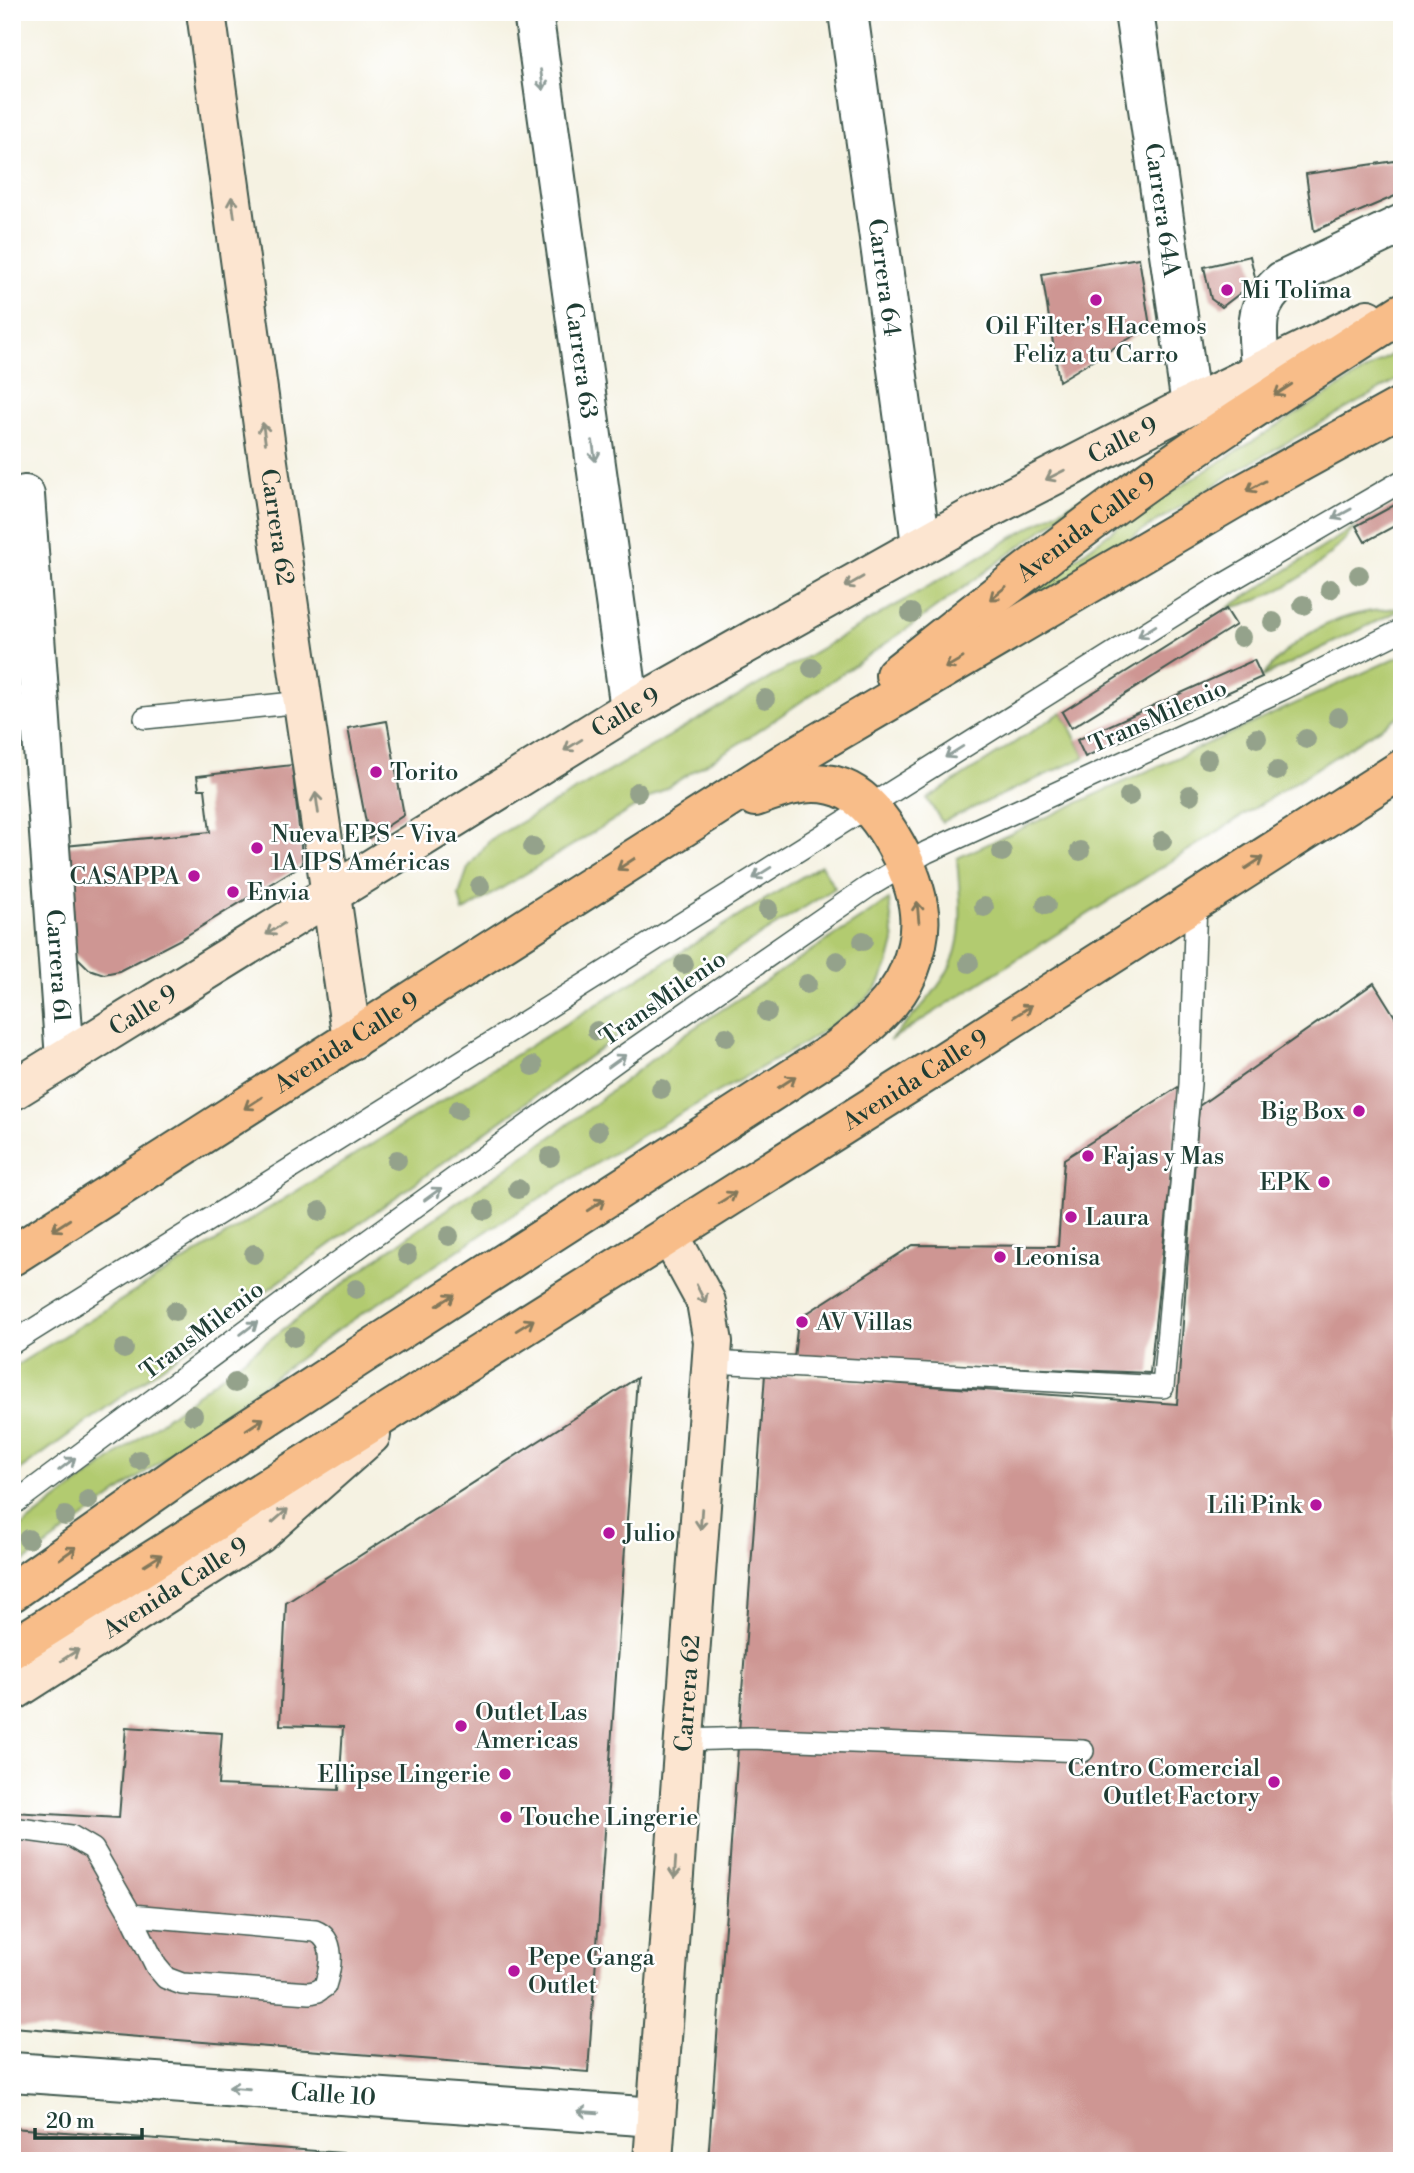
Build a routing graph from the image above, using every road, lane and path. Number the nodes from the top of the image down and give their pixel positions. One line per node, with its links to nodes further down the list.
1 (206, 12): 15 (street, Carrera 62, one-way to 1)
2 (533, 12): 16 (street, Carrera 63, one-way to 16)
3 (848, 12): 13 (street, Carrera 64)
4 (1133, 12): 9 (street, Carrera 64A)
5 (1402, 224): 8 (street)
6 (1402, 303): 8 (street, Calle 9)
7 (1402, 313): 18 (highway, Avenida Calle 9, one-way to 18)
8 (1260, 372): 9 (street, Calle 9)
9 (1191, 405): 13 (street, Calle 9, one-way to 13)
10 (1402, 406): 18 (highway, Avenida Calle 9, one-way to 18)
11 (1402, 481): 20 (lane, TransMilenio, one-way to 20)
12 (26, 495): 26 (street, Carrera 61)
13 (921, 544): 16 (street, Calle 9, one-way to 16)
14 (1402, 631): 22 (lane, TransMilenio)
15 (303, 702): 17 (lane); 23 (street, Carrera 62, one-way to 15)
16 (630, 709): 23 (street, Calle 9, one-way to 23)
17 (145, 718)
18 (787, 761): 21 (highway, Avenida Calle 9)
19 (1402, 769): 24 (highway, Avenida Calle 9, one-way to 19)
20 (867, 806): 21 (highway); 22 (highway); 30 (lane, TransMilenio, one-way to 30)
21 (670, 836): 25 (highway, Avenida Calle 9, one-way to 25)
22 (905, 864): 33 (lane, TransMilenio, one-way to 22); 34 (highway, one-way to 22)
23 (330, 895): 25 (street, Carrera 62); 26 (street, Calle 9, one-way to 26)
24 (1196, 900): 28 (highway, Avenida Calle 9, one-way to 24); 31 (lane)
25 (352, 1040): 29 (highway, Avenida Calle 9, one-way to 29)
26 (65, 1059): 27 (street, Calle 9)
27 (12, 1091)
28 (669, 1234): 31 (street, Carrera 62, one-way to 31); 32 (highway, Avenida Calle 9, one-way to 28)
29 (12, 1256)
30 (12, 1343)
31 (712, 1362): 37 (street, Carrera 62, one-way to 37)
32 (426, 1387): 35 (highway, Avenida Calle 9, one-way to 32); 36 (street, Avenida Calle 9, one-way to 32)
33 (12, 1505)
34 (12, 1592)
35 (12, 1649)
36 (12, 1692)
37 (684, 1740): 38 (lane); 42 (street, Carrera 62, one-way to 42)
38 (1083, 1751)
39 (12, 1828): 40 (lane)
40 (131, 1915): 40 (lane)
41 (12, 2072): 42 (street, Calle 10, one-way to 41)
42 (656, 2116): 43 (street, Carrera 62)
43 (653, 2161)

